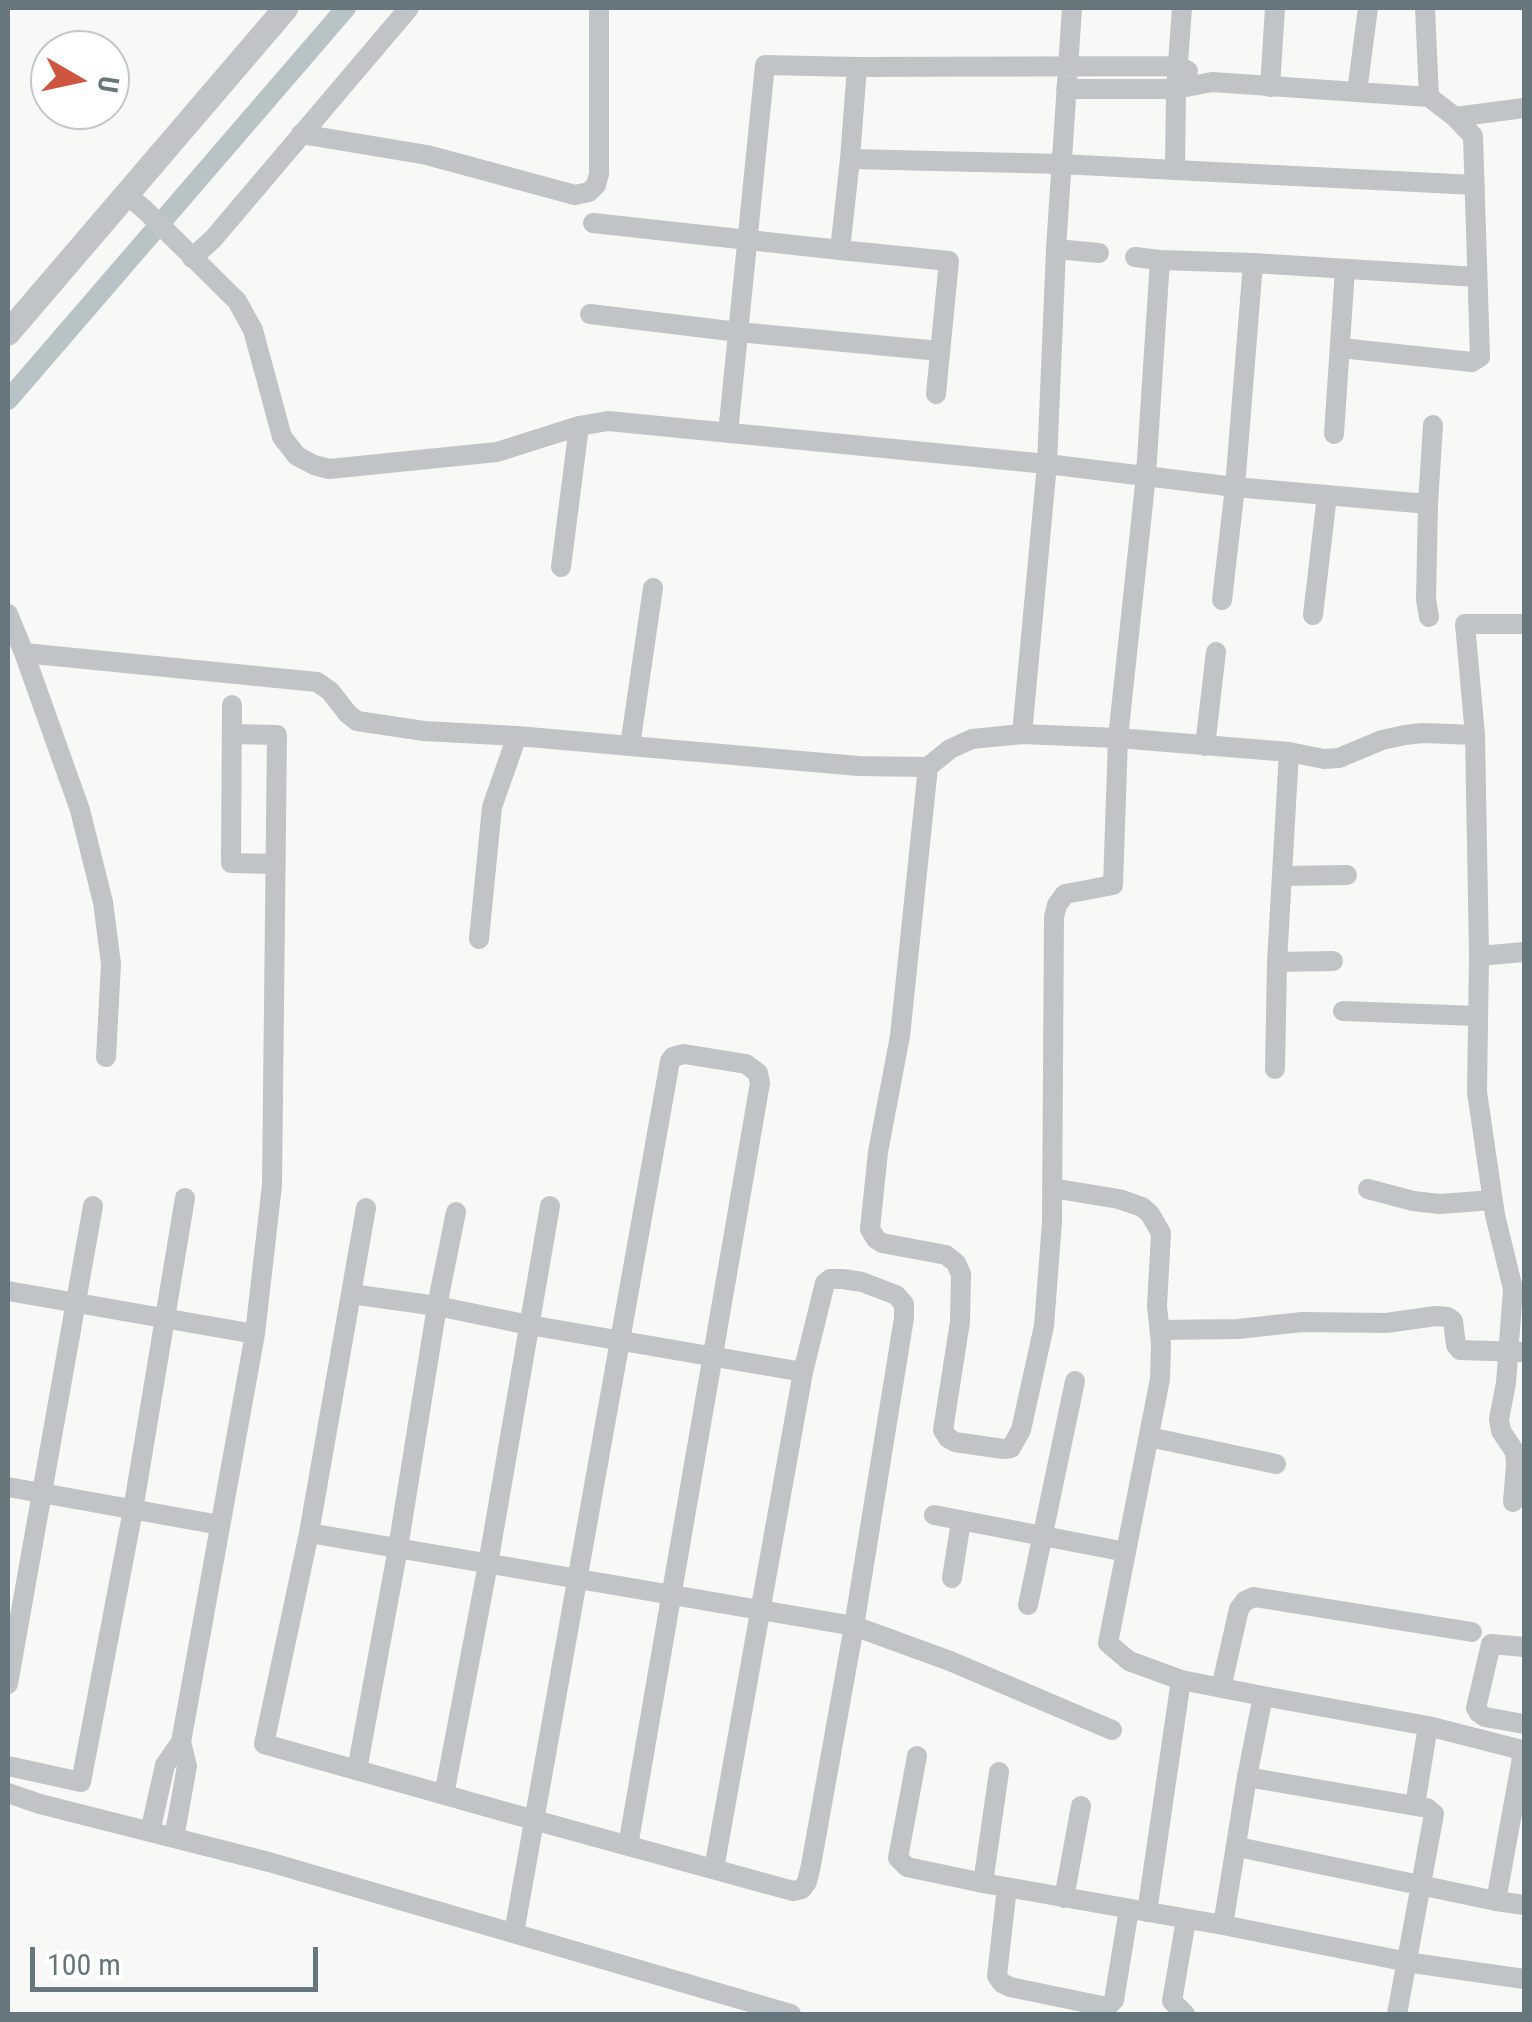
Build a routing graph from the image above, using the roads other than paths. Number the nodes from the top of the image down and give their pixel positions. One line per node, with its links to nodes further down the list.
1 (286, 8): 25 (street)
2 (409, 8): 20 (street)
3 (600, 8): 20 (street)
4 (1072, 8): 9 (street)
5 (1182, 8): 10 (street)
6 (1274, 8): 13 (street)
7 (1368, 8): 16 (street)
8 (1425, 8): 17 (street)
9 (1067, 66): 10 (street); 11 (street); 15 (street)
10 (1178, 66): 12 (street); 14 (street)
11 (857, 67): 21 (street); 27 (street)
12 (1212, 82): 13 (street); 14 (street)
13 (1270, 86): 16 (street)
14 (1176, 88): 15 (street); 23 (street)
15 (1066, 89): 22 (street)
16 (1357, 92): 17 (street)
17 (1429, 97): 19 (street)
18 (1524, 108): 19 (street)
19 (1455, 117): 24 (street)
20 (301, 134): 30 (street)
21 (850, 159): 22 (street); 29 (street)
22 (1062, 164): 23 (street); 28 (street)
23 (1175, 170): 24 (street)
24 (1475, 185): 36 (street)
25 (136, 202): 30 (street); 39 (street)
26 (594, 223): 27 (street)
27 (747, 239): 29 (street); 38 (street)
28 (1056, 249): 31 (street); 47 (street)
29 (840, 250): 41 (street)
30 (185, 251): 44 (street)
31 (1099, 253)
32 (1134, 257): 33 (street)
33 (1160, 260): 34 (street); 48 (street)
34 (1252, 263): 35 (street); 49 (street)
35 (1345, 268): 36 (street); 40 (street)
36 (1477, 277): 40 (street)
37 (590, 314): 38 (street)
38 (738, 332): 41 (street); 45 (street)
39 (8, 334)
40 (1341, 348): 46 (street)
41 (940, 351): 42 (street)
42 (936, 394)
43 (1433, 424): 51 (street)
44 (579, 426): 45 (street); 52 (street)
45 (728, 433): 47 (street)
46 (1334, 434)
47 (1047, 464): 48 (street); 63 (street)
48 (1146, 475): 49 (street); 66 (street)
49 (1235, 487): 50 (street); 54 (street)
50 (1327, 494): 51 (street); 56 (street)
51 (1428, 504): 57 (street)
52 (561, 566)
53 (653, 588): 67 (street)
54 (1222, 600)
55 (8, 614): 59 (street)
56 (1313, 615)
57 (1429, 617)
58 (1524, 624): 65 (street)
59 (24, 652): 64 (street); 81 (street)
60 (1216, 652): 68 (street)
61 (232, 705): 62 (street)
62 (232, 734): 71 (street); 71 (street)
63 (1022, 734): 66 (street); 70 (street)
64 (517, 736): 67 (street); 74 (street)
65 (1475, 736): 69 (street); 76 (street)
66 (1118, 738): 68 (street); 83 (street)
67 (630, 746): 70 (street)
68 (1205, 746): 69 (street)
69 (1288, 752): 73 (street)
70 (928, 767): 83 (street)
71 (276, 864): 99 (street)
72 (1347, 875): 73 (street)
73 (1282, 876): 78 (street)
74 (479, 938)
75 (1524, 952): 76 (street)
76 (1479, 956): 80 (street)
77 (1333, 961): 78 (street)
78 (1277, 962): 82 (street)
79 (1343, 1012): 80 (street)
80 (1477, 1016): 86 (street)
81 (106, 1057)
82 (1275, 1069)
83 (1052, 1188): 98 (street)
84 (1368, 1189): 86 (street)
85 (185, 1198): 96 (street)
86 (1492, 1200): 91 (street)
87 (93, 1206): 94 (street)
88 (550, 1206): 97 (street)
89 (366, 1208): 93 (street)
90 (456, 1212): 95 (street)
91 (1519, 1290): 101 (street)
92 (8, 1291): 94 (street)
93 (350, 1294): 95 (street); 114 (street)
94 (76, 1302): 96 (street); 108 (street)
95 (437, 1306): 97 (street); 116 (street)
96 (165, 1319): 99 (street); 110 (street)
97 (530, 1325): 100 (street); 118 (street)
98 (1160, 1330): 101 (street); 105 (street)
99 (255, 1334): 113 (street)
100 (620, 1340): 102 (street); 102 (street); 119 (street)
101 (1516, 1352): 109 (street)
102 (712, 1356): 103 (street); 121 (street)
103 (803, 1372): 123 (street); 124 (street)
104 (1076, 1381): 115 (street)
105 (1148, 1436): 106 (street); 117 (street)
106 (1276, 1464)
107 (8, 1487): 108 (street)
108 (43, 1494): 110 (street); 128 (street)
109 (1513, 1502)
110 (133, 1510): 113 (street); 136 (street)
111 (934, 1515): 112 (street)
112 (962, 1520): 115 (street); 120 (street)
113 (220, 1525): 134 (street)
114 (308, 1533): 116 (street); 137 (street)
115 (1044, 1536): 117 (street); 122 (street)
116 (398, 1548): 118 (street); 137 (street)
117 (1126, 1552): 127 (street)
118 (488, 1564): 119 (street); 141 (street)
119 (577, 1578): 121 (street); 144 (street)
120 (952, 1578)
121 (672, 1595): 123 (street); 147 (street)
122 (1028, 1605)
123 (762, 1610): 124 (street); 149 (street)
124 (854, 1626): 133 (street); 149 (street)
125 (1472, 1632): 129 (street)
126 (1524, 1647): 131 (street)
127 (1181, 1680): 129 (street); 156 (street)
128 (8, 1684)
129 (1221, 1688): 130 (street)
130 (1263, 1696): 132 (street); 139 (street)
131 (1524, 1724)
132 (1428, 1726): 143 (street); 154 (street)
133 (1112, 1730)
134 (181, 1742): 145 (street); 146 (street)
135 (917, 1756): 150 (street)
136 (8, 1766)
137 (357, 1770): 141 (street)
138 (999, 1772): 150 (street)
139 (1247, 1777): 143 (street); 148 (street)
140 (8, 1792): 145 (street)
141 (444, 1794): 144 (street)
142 (1081, 1806): 153 (street)
143 (1416, 1806): 152 (street)
144 (534, 1820): 147 (street); 159 (street)
145 (150, 1832): 146 (street)
146 (174, 1838): 159 (street)
147 (628, 1846): 149 (street)
148 (1238, 1847): 152 (street); 158 (street)
149 (714, 1869)
150 (983, 1883): 151 (street)
151 (1007, 1887): 153 (street); 156 (street)
152 (1422, 1887): 154 (street); 160 (street)
153 (1064, 1898): 156 (street)
154 (1496, 1902): 155 (street)
155 (1524, 1906)
156 (1138, 1910): 157 (street)
157 (1186, 1920): 158 (street); 163 (street)
158 (1223, 1926): 160 (street)
159 (514, 1933): 162 (street)
160 (1408, 1962): 161 (street); 164 (street)
161 (1524, 1979)
162 (790, 2014)
163 (1185, 2014)
164 (1397, 2014)

